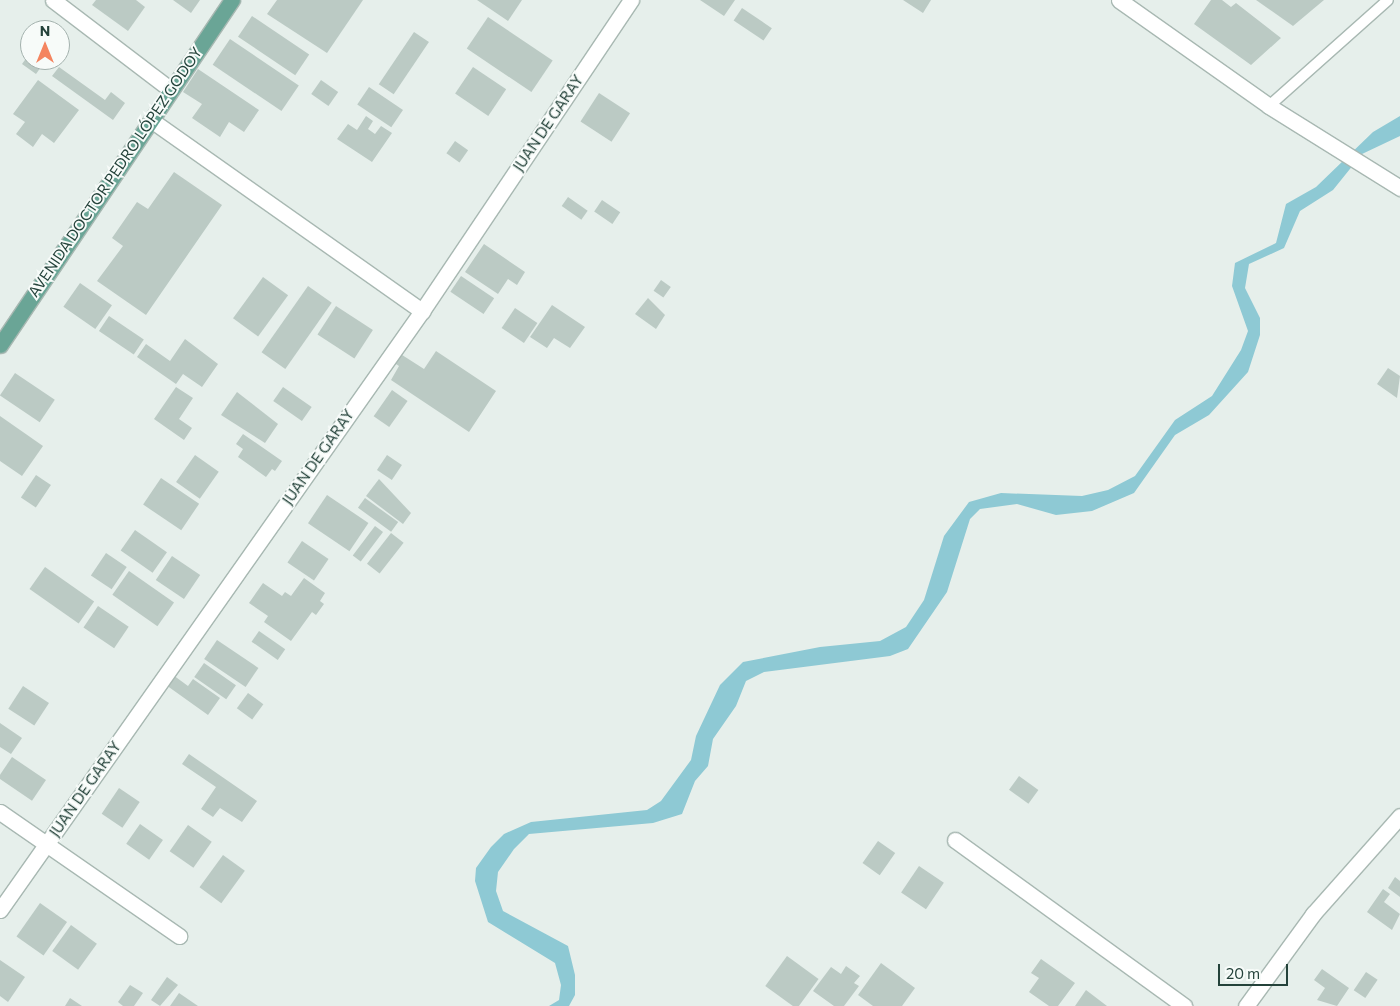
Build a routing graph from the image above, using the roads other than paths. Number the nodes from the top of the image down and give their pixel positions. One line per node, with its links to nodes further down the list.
1 (52, 0): 6 (street)
2 (232, 0): 6 (main road, AVENIDA DOCTOR PEDRO LÓPEZ GODOY)
3 (631, 0): 10 (street, JUAN DE GARAY)
4 (1119, 0): 7 (street)
5 (1388, 0): 7 (lane)
6 (171, 90): 8 (main road, AVENIDA DOCTOR PEDRO LÓPEZ GODOY)
7 (1269, 106): 9 (street)
8 (150, 120): 10 (street); 11 (main road, AVENIDA DOCTOR PEDRO LÓPEZ GODOY)
9 (1396, 185)
10 (422, 311): 15 (street, JUAN DE GARAY)
11 (0, 345)
12 (0, 812): 15 (street)
13 (1398, 824): 19 (street)
14 (955, 840): 18 (street)
15 (46, 844): 16 (street, JUAN DE GARAY); 17 (street)
16 (0, 910)
17 (179, 936)
18 (1184, 1006)
19 (1246, 1006)

